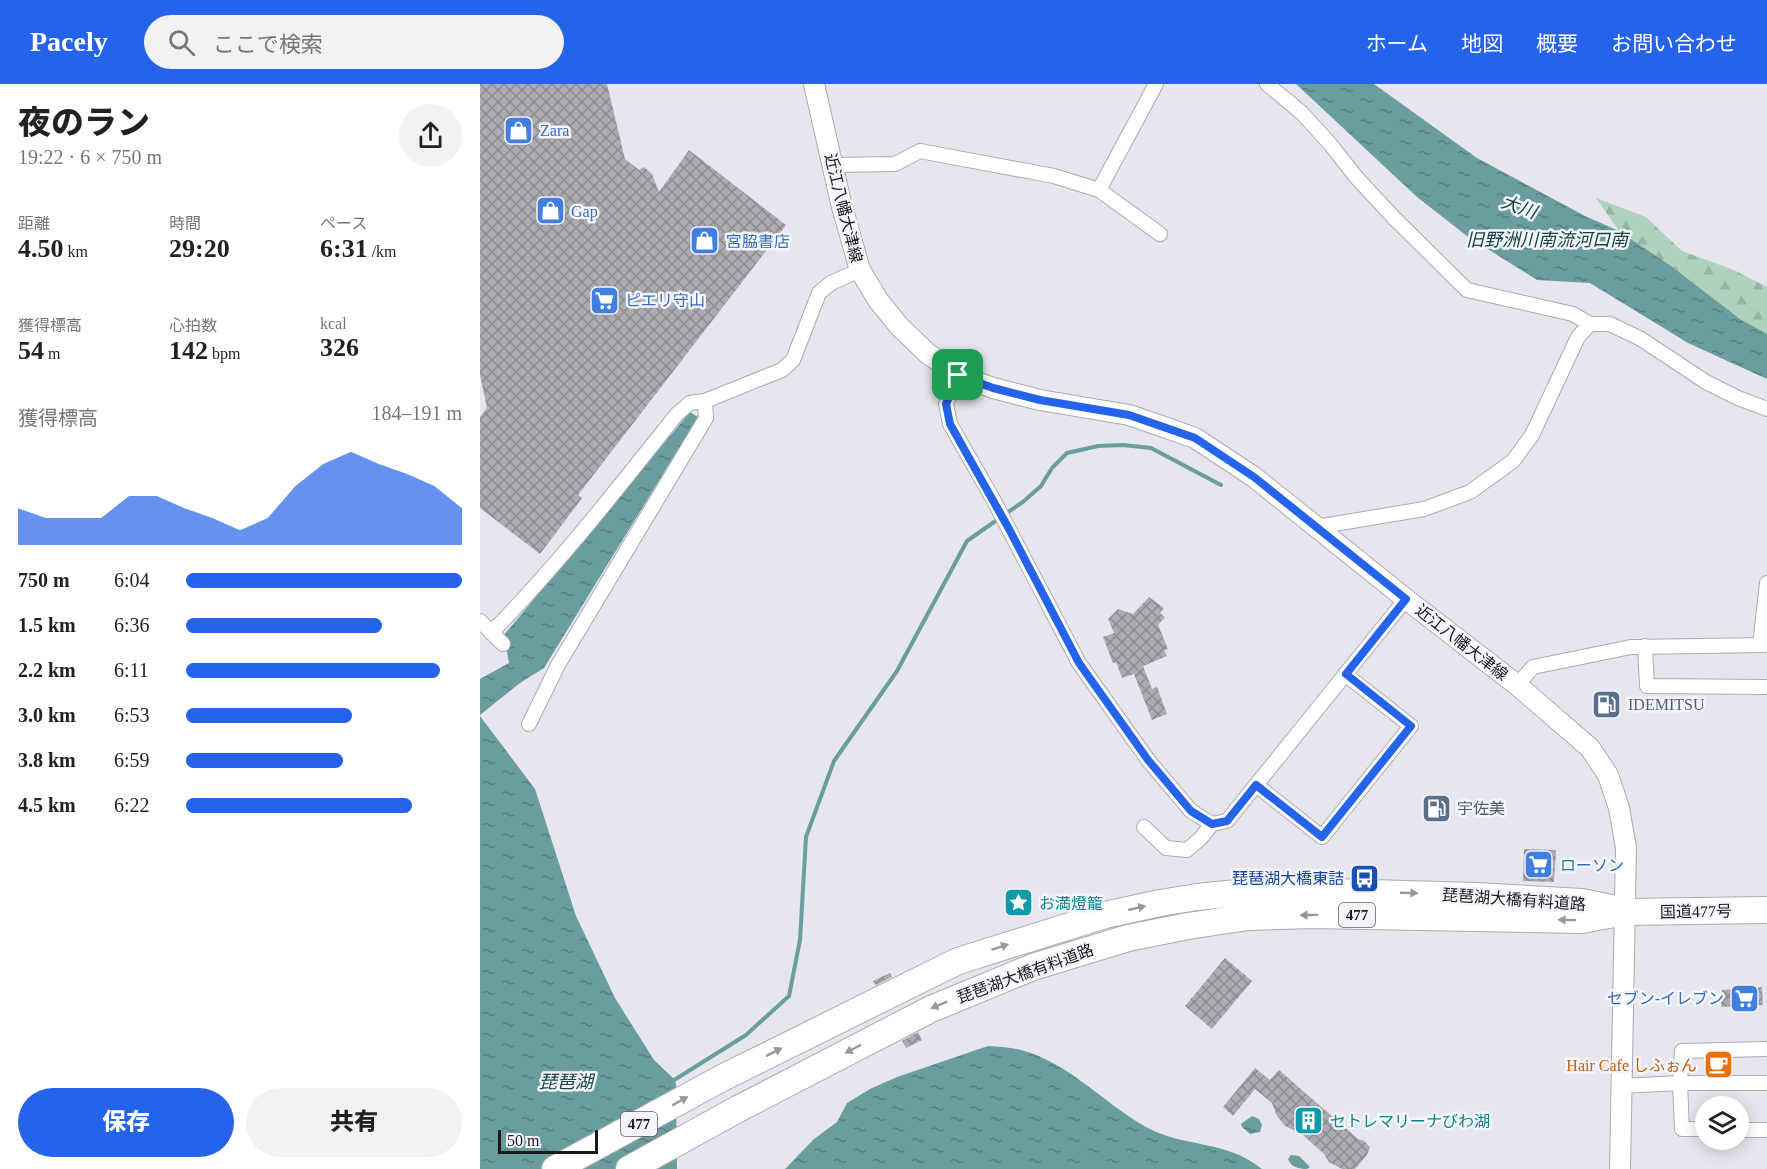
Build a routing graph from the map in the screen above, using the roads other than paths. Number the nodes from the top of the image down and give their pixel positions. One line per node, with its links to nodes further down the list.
1 (814, 84): 4 (main road, 近江八幡大津線)
2 (1156, 84): 5 (street)
3 (1267, 84): 8 (street)
4 (833, 165): 5 (street); 7 (main road, 近江八幡大津線)
5 (1099, 190): 6 (street)
6 (1160, 234)
7 (860, 270): 9 (main road, 近江八幡大津線); 10 (street)
8 (1590, 324): 11 (street); 12 (street)
9 (958, 375): 12 (main road, 近江八幡大津線); 25 (street)
10 (705, 401): 16 (street); 23 (street)
11 (1767, 409)
12 (1316, 527): 14 (main road, 近江八幡大津線)
13 (1767, 583): 18 (street)
14 (1406, 599): 20 (street); 21 (main road, 近江八幡大津線)
15 (480, 621): 16 (street)
16 (491, 633): 17 (street)
17 (503, 644)
18 (1764, 645): 19 (street)
19 (1645, 646): 21 (street); 22 (street)
20 (1346, 674): 24 (street); 24 (street)
21 (1517, 685): 28 (main road, 近江八幡大津線)
22 (1767, 687)
23 (529, 724)
24 (1256, 785): 25 (street)
25 (1212, 824): 26 (street)
26 (1144, 827)
27 (1767, 910): 28 (highway, 国道477号 / 477)
28 (1625, 912): 32 (main road, 近江八幡大津線); 36 (highway, 琵琶湖大橋有料道路 / 477, one-way to 28); 37 (highway, 琵琶湖大橋有料道路 / 477, one-way to 37)
29 (1767, 1049): 30 (street)
30 (1680, 1083): 31 (street); 32 (street); 33 (street)
31 (1767, 1083)
32 (1622, 1086): 38 (main road, 近江八幡大津線)
33 (1695, 1129)
34 (1749, 1130): 35 (street)
35 (1767, 1130)
36 (555, 1169)
37 (629, 1169)
38 (1620, 1169)

